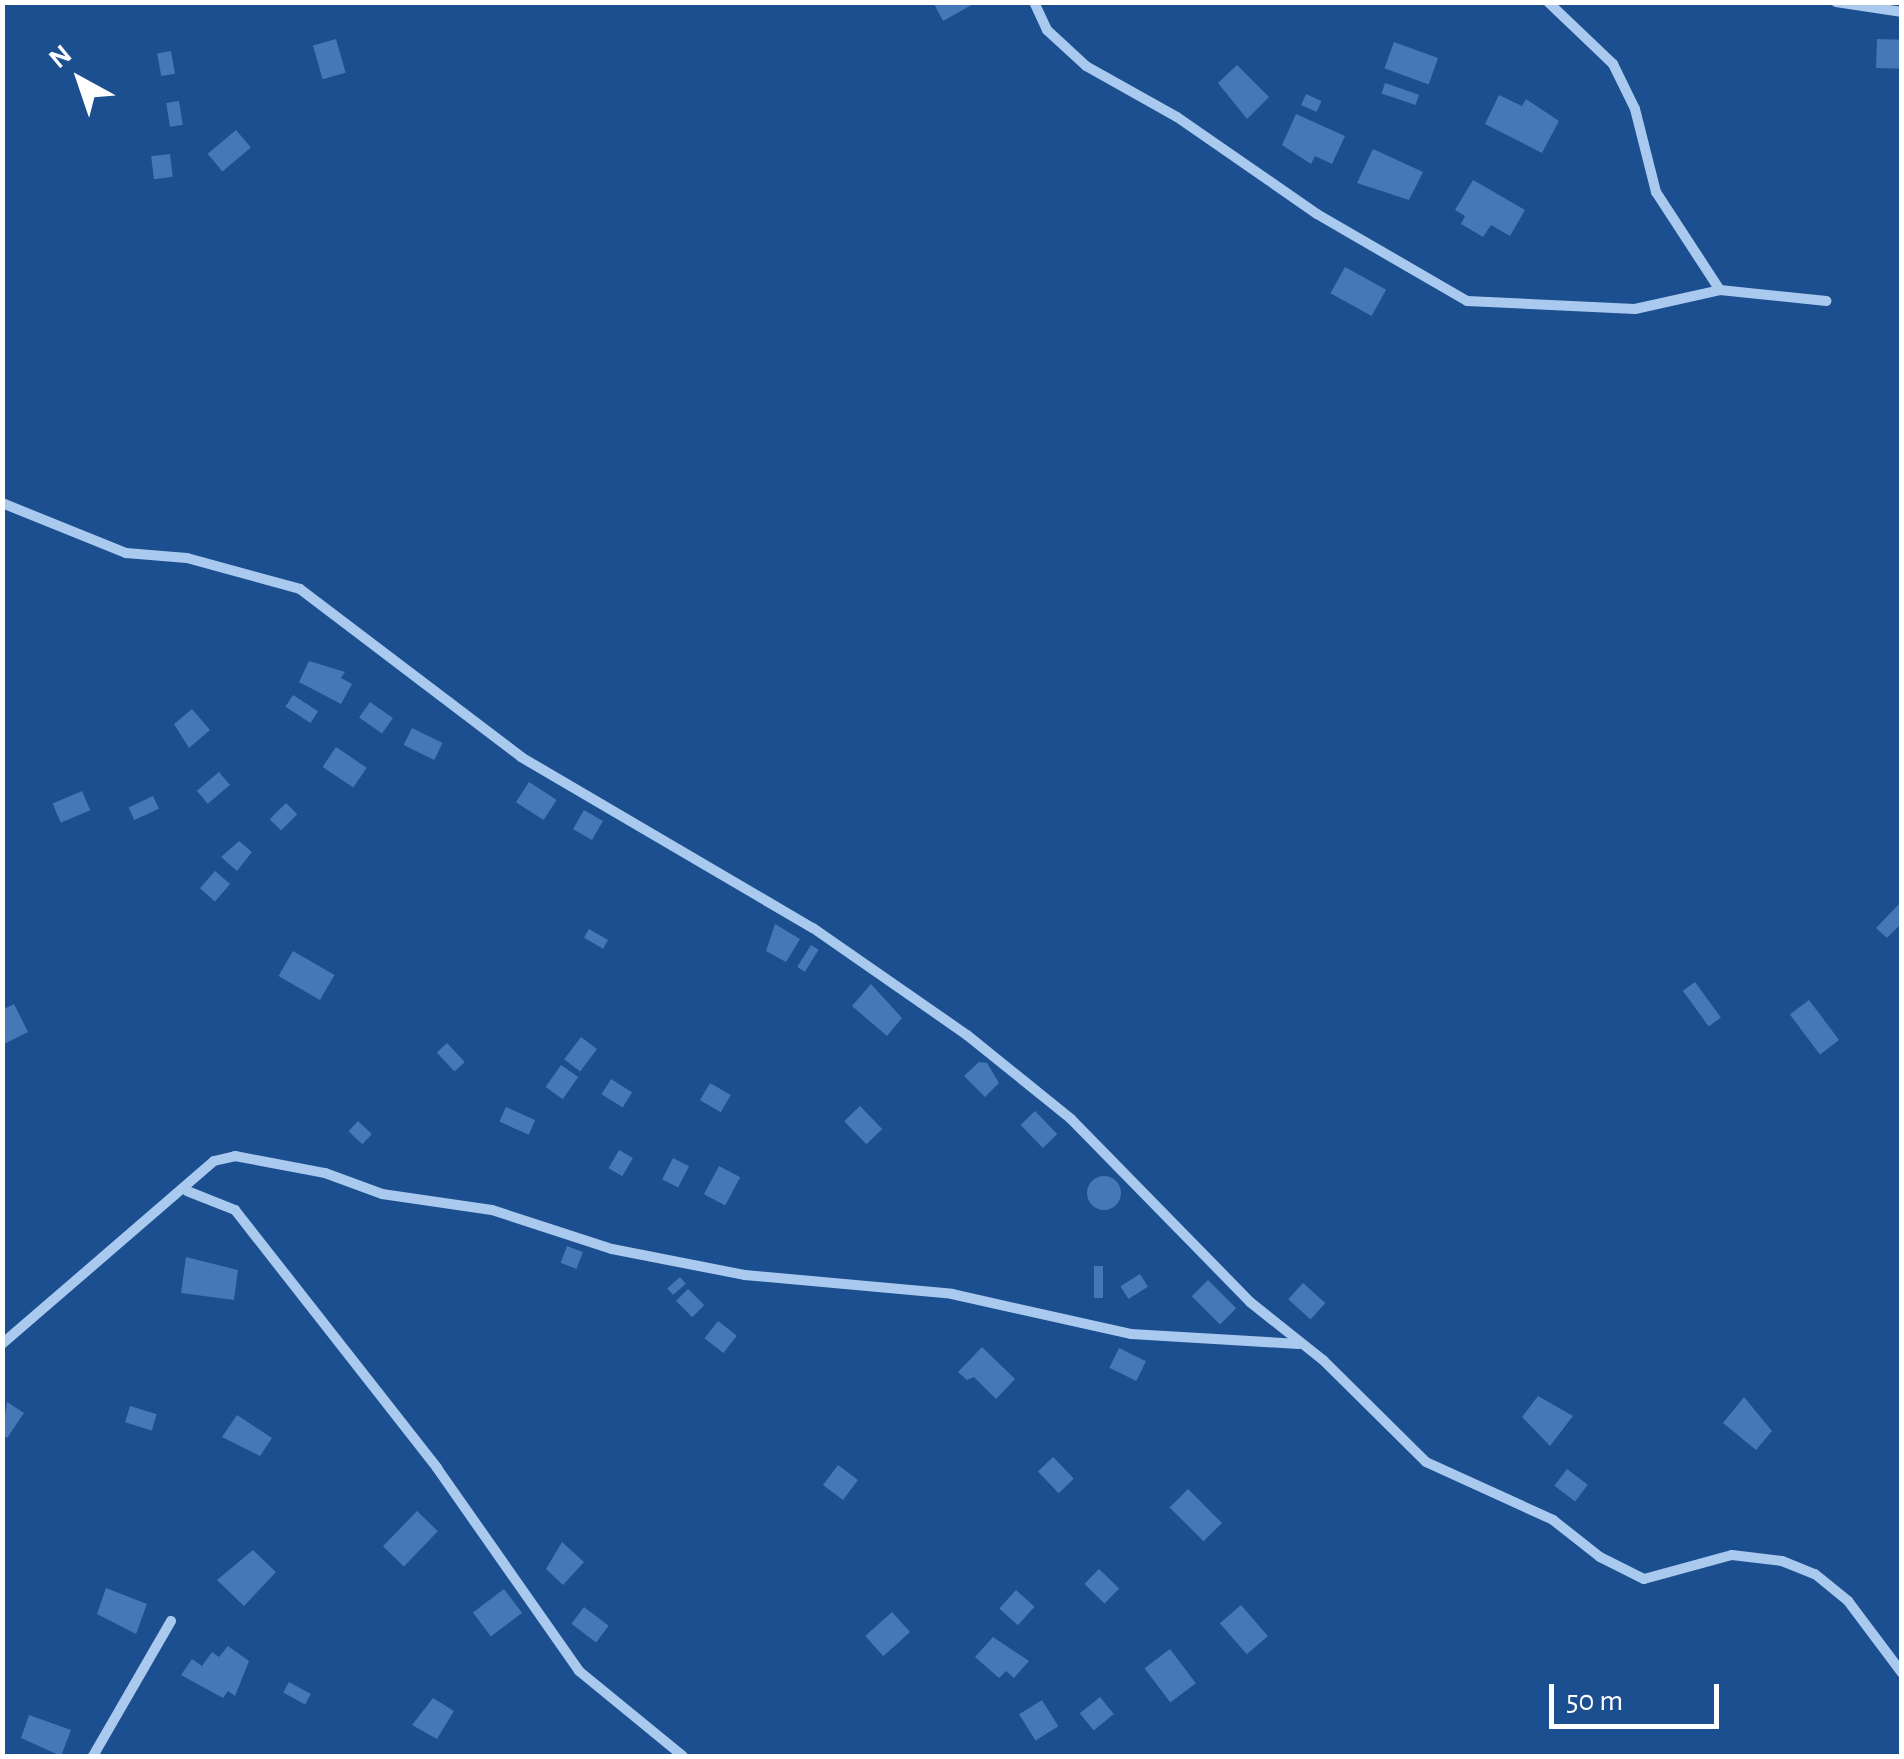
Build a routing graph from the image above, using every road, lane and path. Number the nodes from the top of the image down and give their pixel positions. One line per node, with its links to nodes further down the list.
1 (1034, 2): 5 (street)
2 (1548, 2): 5 (street)
3 (1836, 2): 4 (street)
4 (1902, 12)
5 (1720, 290): 6 (street)
6 (1826, 301)
7 (2, 503): 10 (street)
8 (187, 1191): 9 (street); 10 (street); 14 (street)
9 (2, 1344)
10 (1302, 1344): 12 (street)
11 (171, 1621): 13 (street)
12 (1902, 1673)
13 (93, 1756)
14 (683, 1756)

